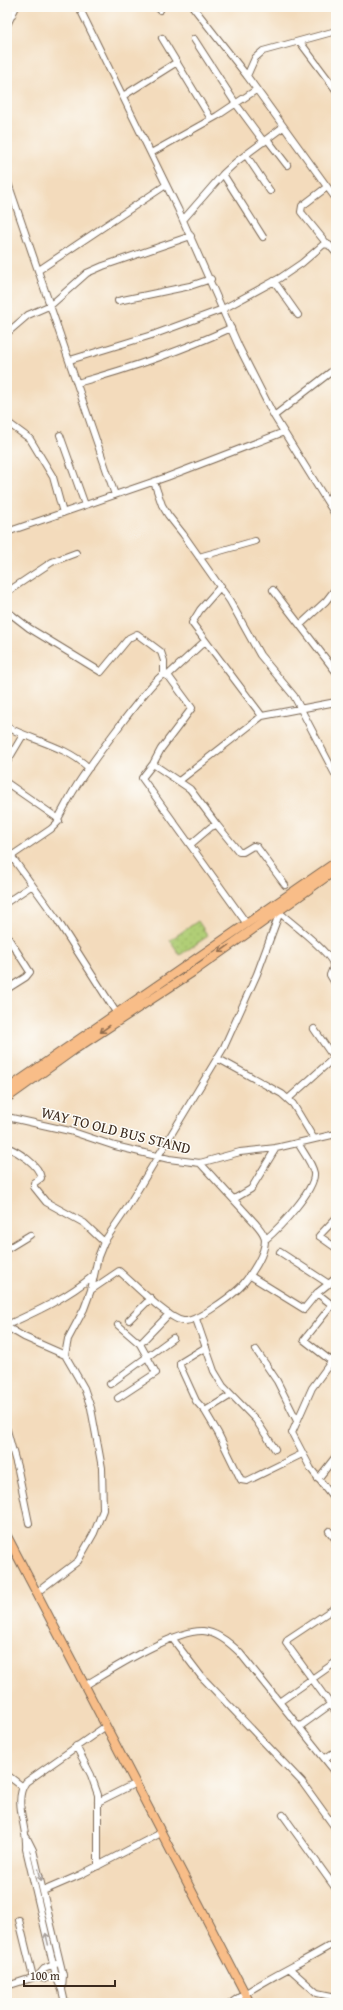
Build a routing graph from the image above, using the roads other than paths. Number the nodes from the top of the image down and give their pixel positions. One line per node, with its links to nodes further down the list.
1 (16, 7): 4 (street)
2 (79, 7): 13 (street)
3 (193, 7): 10 (street)
4 (7, 25)
5 (336, 31): 8 (street)
6 (162, 38): 9 (street)
7 (194, 39): 14 (street)
8 (300, 42): 10 (street); 12 (street)
9 (177, 62): 13 (street); 15 (street)
10 (246, 76): 11 (street)
11 (256, 90): 14 (street); 16 (street)
12 (336, 90)
13 (123, 96): 18 (street)
14 (236, 104): 15 (street); 17 (street)
15 (211, 119): 18 (street)
16 (283, 127): 17 (street); 24 (street)
17 (266, 140): 19 (street); 20 (street)
18 (151, 153): 23 (street)
19 (246, 155): 21 (street); 25 (street)
20 (287, 165)
21 (223, 174): 27 (street); 29 (street)
22 (7, 180): 32 (street)
23 (166, 185): 27 (street); 32 (street)
24 (327, 187): 26 (street); 30 (street)
25 (270, 191)
26 (336, 199)
27 (183, 220): 28 (street)
28 (191, 236): 33 (street); 36 (street)
29 (263, 237)
30 (327, 244): 31 (street); 34 (street)
31 (336, 253)
32 (39, 270): 36 (street)
33 (211, 279): 35 (street); 37 (street)
34 (274, 281): 37 (street); 38 (street)
35 (118, 301)
36 (51, 304): 40 (street); 41 (street)
37 (223, 309): 39 (street); 41 (street)
38 (298, 315)
39 (231, 328): 43 (street); 44 (street)
40 (7, 333)
41 (70, 360): 43 (street)
42 (336, 368): 44 (street)
43 (77, 383): 50 (street)
44 (274, 416): 46 (street)
45 (7, 422): 53 (street)
46 (284, 432): 48 (street); 51 (street)
47 (60, 435): 52 (street)
48 (154, 482): 50 (street); 58 (street)
49 (336, 489): 51 (street)
50 (115, 495): 52 (street)
51 (327, 501): 54 (street)
52 (85, 505): 53 (street)
53 (63, 513): 55 (street)
54 (336, 516)
55 (7, 532)
56 (255, 541): 58 (street)
57 (76, 553): 62 (street)
58 (199, 557): 59 (street)
59 (221, 586): 65 (street); 69 (street)
60 (336, 588): 64 (street)
61 (274, 590): 64 (street)
62 (7, 592)
63 (7, 611): 67 (street)
64 (300, 626): 66 (street)
65 (205, 640): 67 (street); 70 (street)
66 (336, 672)
67 (166, 675): 74 (street); 75 (street)
68 (336, 702): 69 (street)
69 (300, 708): 70 (street); 76 (street)
70 (262, 716): 77 (street)
71 (7, 727): 72 (street)
72 (22, 735): 73 (street); 75 (street)
73 (7, 762)
74 (154, 764): 77 (street); 81 (street)
75 (90, 768): 79 (street)
76 (336, 776)
77 (179, 781): 80 (street)
78 (7, 783): 79 (street)
79 (58, 819): 82 (street)
80 (217, 825): 81 (street); 85 (street)
81 (191, 844): 89 (street)
82 (9, 858): 86 (street)
83 (336, 862): 89 (main road)
84 (336, 870): 88 (main road)
85 (285, 885)
86 (31, 886): 87 (street); 93 (street)
87 (7, 902)
88 (280, 911): 91 (street); 93 (main road, one-way to 93); 96 (street)
89 (248, 924): 93 (main road)
90 (7, 936): 92 (street)
91 (336, 984)
92 (7, 989)
93 (118, 1015): 97 (main road); 98 (main road, one-way to 98)
94 (314, 1029): 95 (street)
95 (335, 1057): 99 (street)
96 (216, 1058): 99 (street); 106 (street)
97 (7, 1089)
98 (7, 1098)
99 (288, 1099): 102 (street)
100 (7, 1117): 106 (street, WAY TO OLD BUS STAND)
101 (336, 1134): 102 (street, WAY TO OLD BUS STAND)
102 (314, 1139): 103 (street, WAY TO OLD BUS STAND)
103 (298, 1143): 105 (street, WAY TO OLD BUS STAND); 111 (street)
104 (7, 1147): 112 (street)
105 (276, 1148): 107 (street, WAY TO OLD BUS STAND); 108 (street)
106 (158, 1156): 107 (street, WAY TO OLD BUS STAND); 112 (street)
107 (200, 1163): 108 (street)
108 (234, 1199): 111 (street)
109 (336, 1218): 113 (street)
110 (30, 1235): 114 (street)
111 (265, 1240): 117 (street)
112 (104, 1242): 116 (street)
113 (336, 1248)
114 (7, 1249)
115 (280, 1252): 119 (street)
116 (94, 1275): 120 (street); 128 (street)
117 (249, 1275): 121 (street); 125 (street)
118 (336, 1278): 119 (street)
119 (329, 1284): 121 (street)
120 (91, 1290): 122 (street); 133 (street)
121 (317, 1293): 123 (street)
122 (151, 1298): 124 (street); 126 (street)
123 (334, 1307): 136 (street)
124 (169, 1314): 125 (street); 130 (street)
125 (196, 1319): 131 (street)
126 (129, 1320)
127 (118, 1325): 130 (street)
128 (7, 1326): 133 (street)
129 (173, 1338): 135 (street)
130 (140, 1344): 135 (street)
131 (206, 1347): 138 (street); 140 (street)
132 (256, 1350): 141 (street)
133 (65, 1355): 152 (street)
134 (336, 1355): 136 (street)
135 (147, 1357): 137 (street); 139 (street)
136 (330, 1361): 141 (street)
137 (110, 1384)
138 (231, 1394): 140 (street); 143 (street)
139 (118, 1398)
140 (205, 1411): 144 (street)
141 (297, 1421): 144 (street)
142 (7, 1430): 148 (street)
143 (275, 1450)
144 (302, 1454): 146 (street)
145 (336, 1456): 146 (street)
146 (318, 1479): 147 (street)
147 (336, 1501)
148 (28, 1523)
149 (329, 1531): 150 (street)
150 (336, 1540)
151 (8, 1541): 152 (main road)
152 (36, 1593): 157 (main road)
153 (336, 1607): 156 (street)
154 (172, 1638): 157 (street); 166 (street); 172 (street)
155 (336, 1662): 156 (street)
156 (312, 1678): 158 (street); 159 (street)
157 (84, 1686): 162 (main road)
158 (282, 1700)
159 (331, 1704): 160 (street); 161 (street)
160 (336, 1712)
161 (302, 1725)
162 (106, 1726): 163 (street); 168 (main road)
163 (76, 1746): 169 (street); 170 (street)
164 (336, 1751): 165 (street)
165 (327, 1757)
166 (336, 1773)
167 (7, 1775): 169 (street)
168 (136, 1783): 170 (street); 173 (main road)
169 (22, 1787): 174 (street)
170 (98, 1802): 175 (street)
171 (283, 1815): 176 (street)
172 (336, 1829)
173 (162, 1833): 175 (street); 188 (main road)
174 (27, 1838): 177 (street, one-way to 177); 181 (street, one-way to 174)
175 (98, 1866): 177 (street)
176 (336, 1889)
177 (44, 1891): 180 (street)
178 (19, 1920): 184 (street)
179 (336, 1942): 182 (street)
180 (60, 1963): 181 (street); 183 (street)
181 (53, 1965): 184 (street); 185 (street)
182 (290, 1969): 188 (street); 189 (street)
183 (63, 1975): 185 (street); 187 (street)
184 (35, 1977): 185 (street); 186 (street)
185 (56, 1977): 187 (street)
186 (7, 1986)
187 (62, 1990): 190 (street)
188 (245, 1993): 191 (street); 192 (main road)
189 (336, 1996)
190 (65, 2003)
191 (231, 2003)
192 (250, 2003)

